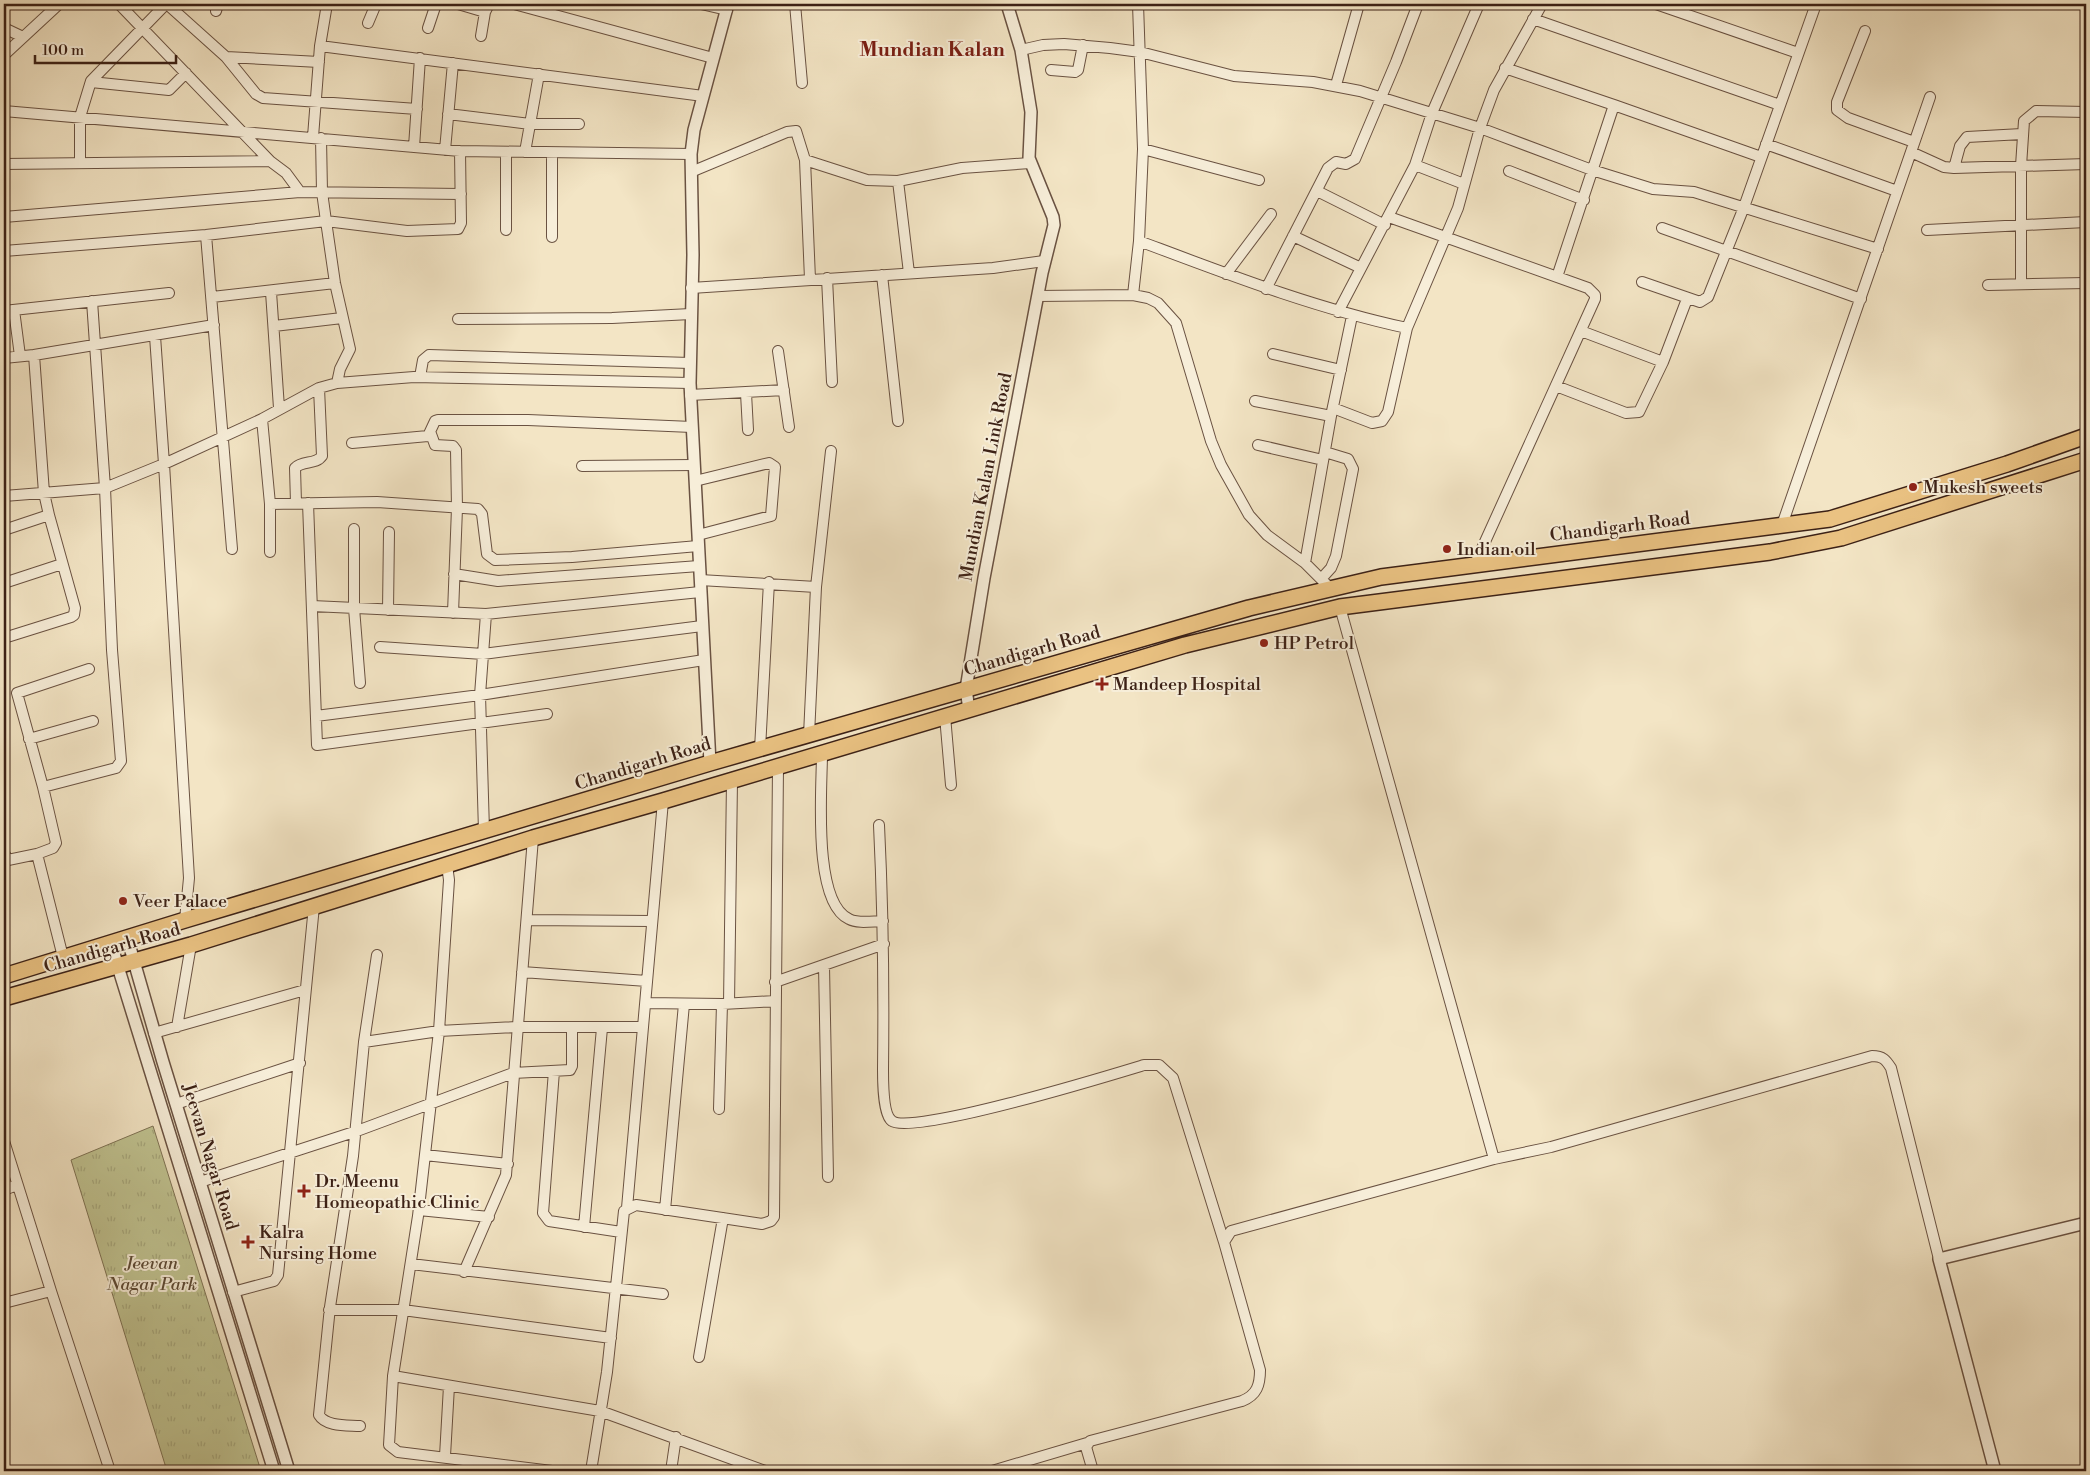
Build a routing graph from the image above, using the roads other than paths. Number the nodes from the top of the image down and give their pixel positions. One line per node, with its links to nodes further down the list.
1 (119, 4): 23 (street)
2 (167, 4): 23 (street); 35 (street)
3 (327, 4): 30 (street)
4 (376, 4): 22 (street)
5 (436, 4): 25 (street)
6 (458, 4): 20 (street)
7 (514, 4): 37 (street)
8 (701, 4): 19 (street)
9 (795, 4): 45 (street)
10 (1007, 4): 31 (street)
11 (1138, 4): 32 (street)
12 (1359, 4): 46 (street)
13 (1418, 4): 48 (street)
14 (1479, 4): 57 (street)
15 (1542, 4): 21 (street)
16 (1656, 4): 33 (street)
17 (1816, 4): 33 (street)
18 (56, 5): 28 (street)
19 (728, 7): 37 (street)
20 (487, 8): 27 (street)
21 (1533, 19): 40 (street); 51 (street)
22 (368, 23)
23 (141, 27): 42 (street); 44 (street)
24 (4, 28): 28 (street)
25 (428, 28)
26 (1865, 31): 67 (street)
27 (481, 36)
28 (23, 37): 34 (street)
29 (1083, 45): 31 (street); 32 (street); 41 (street)
30 (320, 46): 36 (street); 38 (street)
31 (1021, 50): 79 (street)
32 (1140, 52): 46 (street); 68 (street)
33 (1798, 53): 51 (street)
34 (4, 55)
35 (226, 57): 38 (street); 50 (street)
36 (420, 58): 39 (street); 53 (street)
37 (713, 58): 47 (street)
38 (318, 62): 50 (street)
39 (454, 62): 43 (street); 56 (street)
40 (1504, 68): 52 (street); 61 (street)
41 (1050, 70)
42 (186, 73): 44 (street); 62 (street)
43 (539, 74): 47 (street); 59 (street)
44 (90, 82): 58 (street)
45 (802, 83)
46 (1336, 85): 48 (street)
47 (703, 96): 74 (street)
48 (1381, 97): 57 (street); 91 (street)
49 (1930, 97): 67 (street)
50 (316, 102): 53 (street); 64 (street)
51 (1780, 104): 65 (street)
52 (1614, 106): 75 (street); 85 (street)
53 (416, 109): 66 (street)
54 (4, 110): 58 (street)
55 (2086, 112): 63 (street)
56 (448, 114): 59 (street); 69 (street)
57 (1432, 114): 61 (street); 82 (street)
58 (80, 117): 62 (street); 78 (street)
59 (530, 124): 60 (street); 72 (street)
60 (579, 124)
61 (1480, 128): 85 (street); 90 (street)
62 (241, 131): 64 (street); 77 (street)
63 (2022, 134): 83 (street); 84 (street)
64 (317, 138): 66 (street); 94 (street)
65 (1766, 144): 75 (street); 92 (street)
66 (414, 147): 69 (street)
67 (1912, 147): 84 (street); 92 (street)
68 (1143, 149): 88 (street); 111 (street)
69 (445, 150): 70 (street)
70 (460, 151): 71 (street); 95 (street)
71 (506, 152): 72 (street); 105 (street)
72 (525, 152): 73 (street)
73 (552, 152): 74 (street); 109 (street)
74 (691, 154): 87 (street)
75 (1761, 158): 97 (street)
76 (805, 160): 87 (street); 89 (street); 122 (street)
77 (270, 161): 78 (street); 93 (street)
78 (80, 163): 80 (street)
79 (1030, 163): 89 (street); 115 (street, Mundian Kalan Link Road)
80 (4, 164)
81 (2086, 164): 83 (street)
82 (1415, 165): 90 (street); 101 (street)
83 (2021, 166): 84 (street); 103 (street)
84 (1954, 168)
85 (1592, 170): 96 (street); 97 (street)
86 (1509, 171): 96 (street)
87 (691, 172): 128 (street)
88 (1260, 180)
89 (898, 181): 117 (street)
90 (1464, 184): 110 (street)
91 (1317, 191): 101 (street); 108 (street)
92 (1897, 191): 112 (street)
93 (300, 192): 94 (street); 99 (street)
94 (322, 192): 95 (street); 100 (street)
95 (461, 194): 100 (street)
96 (1584, 200): 120 (street)
97 (1744, 207): 112 (street); 113 (street)
98 (1271, 214): 118 (street)
99 (4, 217)
100 (326, 221): 107 (street); 124 (street)
101 (1387, 221): 110 (street); 116 (street)
102 (2086, 222): 103 (street)
103 (2021, 226): 106 (street); 126 (street)
104 (1662, 228): 113 (street)
105 (506, 230)
106 (1927, 230)
107 (206, 235): 114 (street); 134 (street)
108 (1293, 236): 116 (street); 129 (street)
109 (552, 237)
110 (1447, 238): 120 (street); 146 (street)
111 (1138, 241): 118 (street); 132 (street)
112 (1878, 249): 136 (street)
113 (1726, 250): 135 (street); 136 (street)
114 (4, 251)
115 (1044, 261): 117 (street); 133 (street, Mundian Kalan Link Road)
116 (1362, 268): 139 (street)
117 (909, 273): 119 (street)
118 (1226, 274): 129 (street)
119 (882, 275): 121 (street); 171 (street)
120 (1557, 277): 147 (street)
121 (827, 278): 122 (street); 161 (street)
122 (810, 279): 128 (street)
123 (1642, 282): 135 (street)
124 (335, 283): 130 (street); 142 (street)
125 (2086, 283): 126 (street)
126 (2021, 284): 127 (street)
127 (1988, 285)
128 (691, 288): 140 (street)
129 (1266, 289): 139 (street)
130 (271, 292): 134 (street); 145 (street)
131 (169, 293): 137 (street)
132 (1133, 295): 133 (street); 202 (street)
133 (1038, 296): 226 (street, Mundian Kalan Link Road)
134 (212, 297): 144 (street)
135 (1687, 299): 155 (street)
136 (1862, 299): 195 (street)
137 (92, 301): 138 (street); 149 (street)
138 (9, 311): 153 (street)
139 (1338, 312): 141 (street)
140 (691, 314): 143 (street); 156 (street)
141 (1352, 316): 146 (street); 157 (street)
142 (342, 318): 145 (street); 159 (street)
143 (458, 318)
144 (214, 325): 148 (street); 177 (street)
145 (274, 326): 168 (street)
146 (1406, 328): 169 (street)
147 (1581, 331): 155 (street); 162 (street)
148 (155, 336): 149 (street); 183 (street)
149 (94, 345): 152 (street); 187 (street)
150 (778, 351): 164 (street)
151 (1274, 354): 157 (street)
152 (34, 355): 153 (street); 188 (street)
153 (20, 356): 154 (street)
154 (4, 358)
155 (1663, 362): 162 (street)
156 (690, 363): 158 (street); 160 (street)
157 (1341, 370): 169 (street)
158 (420, 378): 159 (street); 160 (street)
159 (337, 382): 163 (street)
160 (690, 382): 166 (street)
161 (832, 382)
162 (1556, 386): 205 (street)
163 (319, 388): 168 (street); 190 (street)
164 (784, 390): 165 (street); 173 (street)
165 (746, 392): 166 (street); 174 (street)
166 (690, 394): 172 (street)
167 (1255, 401): 169 (street)
168 (279, 408): 170 (street)
169 (1332, 412): 181 (street)
170 (262, 419): 177 (street); 192 (street)
171 (898, 421)
172 (692, 427): 175 (street); 184 (street)
173 (790, 427)
174 (748, 430)
175 (431, 434): 178 (street); 193 (street)
176 (2086, 436): 195 (main road, Chandigarh Road)
177 (222, 438): 183 (street); 200 (street)
178 (352, 443)
179 (1258, 445): 181 (street)
180 (831, 451): 211 (street)
181 (1324, 456): 202 (street); 210 (street)
182 (2086, 460): 214 (main road, Chandigarh Road)
183 (164, 464): 187 (street); 251 (street)
184 (694, 465): 185 (street); 186 (street)
185 (582, 466)
186 (695, 481): 199 (street); 199 (street)
187 (105, 488): 188 (street); 242 (street)
188 (44, 493): 189 (street); 194 (street)
189 (4, 496)
190 (296, 503): 191 (street); 192 (street)
191 (308, 503): 193 (street); 213 (street)
192 (270, 504): 201 (street)
193 (457, 508): 199 (street); 206 (street)
194 (49, 515): 197 (street); 203 (street)
195 (1782, 525): 205 (main road, Chandigarh Road)
196 (354, 529): 215 (street)
197 (4, 530)
198 (389, 532): 216 (street)
199 (698, 540): 204 (street)
200 (232, 550)
201 (270, 552)
202 (1305, 563): 210 (street)
203 (62, 564): 209 (street); 220 (street)
204 (699, 566): 206 (street); 207 (street)
205 (1474, 566): 210 (main road, Chandigarh Road)
206 (454, 574): 217 (street)
207 (700, 580): 208 (street); 212 (street)
208 (769, 582): 211 (street); 236 (street)
209 (4, 583)
210 (1326, 583): 226 (main road, Chandigarh Road)
211 (816, 587): 234 (street)
212 (700, 592): 218 (street); 219 (street)
213 (312, 606): 215 (street); 230 (street)
214 (1340, 607): 228 (main road, Chandigarh Road); 292 (street)
215 (354, 608): 216 (street); 225 (street)
216 (388, 610): 217 (street)
217 (452, 613): 218 (street)
218 (486, 614): 222 (street)
219 (702, 626): 222 (street); 223 (street)
220 (4, 638)
221 (380, 647): 222 (street)
222 (482, 654): 227 (street)
223 (704, 660): 227 (street); 238 (street)
224 (89, 668): 235 (street)
225 (360, 684)
226 (966, 689): 228 (street, Mundian Kalan Link Road); 234 (main road, Chandigarh Road)
227 (480, 695): 230 (street); 233 (street)
228 (969, 710): 231 (main road, Chandigarh Road)
229 (547, 714): 233 (street)
230 (316, 716): 233 (street)
231 (945, 716): 237 (main road, Chandigarh Road); 241 (street)
232 (93, 721): 235 (street)
233 (481, 722): 245 (street)
234 (810, 735): 236 (main road, Chandigarh Road)
235 (29, 739): 242 (street)
236 (760, 749): 238 (main road, Chandigarh Road)
237 (822, 753): 239 (main road, Chandigarh Road); 253 (street)
238 (710, 763): 245 (main road, Chandigarh Road)
239 (778, 766): 240 (main road, Chandigarh Road); 267 (street)
240 (732, 780): 243 (main road, Chandigarh Road); 273 (street)
241 (951, 785)
242 (43, 787): 248 (street)
243 (662, 802): 246 (main road, Chandigarh Road); 254 (street)
244 (879, 825): 253 (street)
245 (484, 831): 251 (main road, Chandigarh Road)
246 (533, 838): 249 (main road, Chandigarh Road); 252 (street)
247 (4, 853): 248 (street)
248 (37, 854): 260 (street)
249 (447, 865): 250 (main road, Chandigarh Road); 279 (street)
250 (314, 906): 258 (main road, Chandigarh Road); 268 (street)
251 (184, 920): 255 (main road, Chandigarh Road)
252 (527, 920): 254 (street); 264 (street)
253 (883, 921): 257 (street)
254 (650, 922): 266 (street)
255 (127, 937): 256 (main road, Chandigarh Road); 261 (street, Jeevan Nagar Road)
256 (111, 944): 260 (main road, Chandigarh Road); 262 (street, Jeevan Nagar Road)
257 (884, 944): 263 (street); 306 (street)
258 (191, 945): 261 (main road, Chandigarh Road); 274 (street)
259 (377, 955): 281 (street)
260 (63, 957): 265 (main road, Chandigarh Road)
261 (134, 961): 262 (main road, Chandigarh Road); 280 (street, Jeevan Nagar Road)
262 (117, 966): 269 (main road, Chandigarh Road); 327 (street, Jeevan Nagar Road)
263 (824, 966): 267 (street); 294 (street)
264 (522, 972): 266 (street); 275 (street)
265 (4, 976)
266 (647, 982): 271 (street)
267 (775, 982): 270 (street)
268 (305, 990): 274 (street); 282 (street)
269 (4, 998)
270 (775, 1001): 273 (street); 302 (street)
271 (646, 1003): 272 (street); 277 (street)
272 (684, 1004): 273 (street); 300 (street)
273 (726, 1004): 287 (street)
274 (177, 1027): 280 (street)
275 (516, 1027): 276 (street); 279 (street); 284 (street)
276 (572, 1027): 278 (street); 283 (street)
277 (643, 1027): 278 (street); 298 (street)
278 (602, 1028): 304 (street)
279 (439, 1031): 281 (street); 285 (street)
280 (154, 1034): 286 (street, Jeevan Nagar Road)
281 (364, 1042): 288 (street)
282 (300, 1063): 286 (street); 290 (street)
283 (554, 1071): 284 (street); 304 (street)
284 (513, 1073): 285 (street); 293 (street)
285 (432, 1103): 288 (street); 291 (street)
286 (176, 1104): 295 (street, Jeevan Nagar Road)
287 (719, 1109)
288 (356, 1131): 290 (street); 315 (street)
289 (4, 1141): 296 (street)
290 (290, 1154): 295 (street); 312 (street)
291 (424, 1155): 293 (street); 299 (street)
292 (1494, 1159): 306 (street); 307 (street)
293 (508, 1164): 301 (street)
294 (828, 1177)
295 (200, 1182): 312 (street, Jeevan Nagar Road)
296 (17, 1185): 297 (street); 311 (street)
297 (4, 1190)
298 (627, 1208): 300 (street); 305 (street)
299 (419, 1210): 301 (street); 308 (street)
300 (666, 1210): 302 (street)
301 (489, 1217): 309 (street)
302 (722, 1218): 318 (street)
303 (2086, 1222): 307 (street)
304 (584, 1227): 305 (street)
305 (621, 1232): 310 (street)
306 (1224, 1242): 324 (street)
307 (1939, 1260): 335 (street)
308 (411, 1264): 309 (street); 316 (street)
309 (464, 1272): 310 (street)
310 (616, 1289): 313 (street); 317 (street)
311 (51, 1291): 314 (street); 326 (street)
312 (234, 1292): 328 (street, Jeevan Nagar Road)
313 (663, 1294)
314 (4, 1303)
315 (329, 1310): 316 (street); 322 (street)
316 (403, 1310): 317 (street); 319 (street)
317 (611, 1338): 321 (street)
318 (699, 1356)
319 (393, 1376): 320 (street); 325 (street)
320 (449, 1386): 321 (street); 325 (street)
321 (600, 1411): 323 (street); 330 (street)
322 (360, 1426)
323 (676, 1437): 331 (street); 332 (street)
324 (1087, 1443): 333 (street); 334 (street)
325 (445, 1456): 329 (street)
326 (110, 1471)
327 (274, 1471)
328 (289, 1471)
329 (552, 1471)
330 (591, 1471)
331 (670, 1471)
332 (765, 1471)
333 (992, 1471)
334 (1093, 1471)
335 (1995, 1471)

